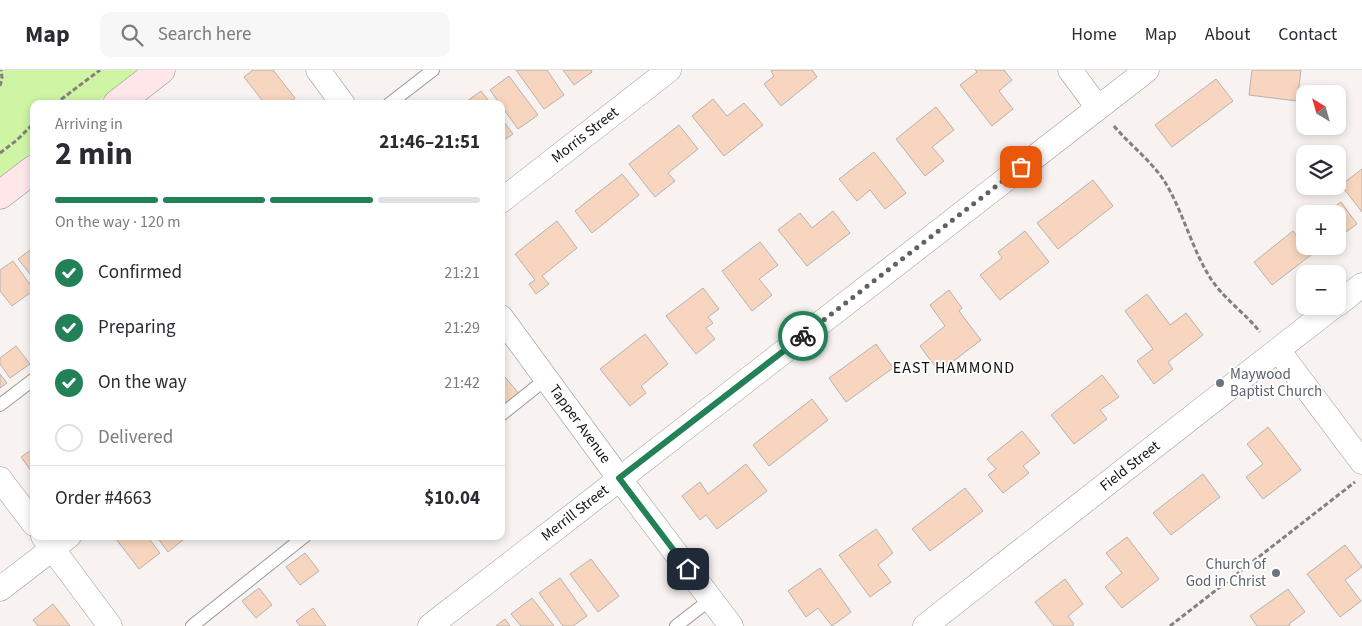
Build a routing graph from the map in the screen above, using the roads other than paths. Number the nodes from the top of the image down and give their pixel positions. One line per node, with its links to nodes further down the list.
1 (161, 70): 7 (street)
2 (318, 70): 8 (street)
3 (433, 70): 9 (lane)
4 (669, 70): 13 (street, Morris Street)
5 (1070, 70): 10 (street)
6 (1146, 70): 10 (street, Merrill Street)
7 (123, 100)
8 (340, 100)
9 (394, 100)
10 (1098, 108): 25 (street, Merrill Street)
11 (30, 172): 12 (street)
12 (0, 195)
13 (505, 198)
14 (1362, 285): 15 (street)
15 (1346, 298)
16 (1323, 315): 18 (street, Field Street)
17 (505, 323): 19 (street, Tapper Avenue)
18 (1278, 350): 23 (street); 36 (street, Field Street)
19 (546, 379): 22 (lane); 25 (street, Tapper Avenue)
20 (30, 382): 21 (lane)
21 (0, 406)
22 (505, 412)
23 (1362, 462)
24 (0, 478): 26 (street)
25 (619, 478): 30 (street, Tapper Avenue); 33 (street, Merrill Street)
26 (30, 519)
27 (55, 540): 29 (street); 31 (street)
28 (300, 540): 32 (lane)
29 (0, 589)
30 (711, 599): 34 (lane); 35 (street, Tapper Avenue)
31 (110, 626)
32 (192, 626)
33 (430, 626)
34 (676, 626)
35 (731, 626)
36 (925, 626)

